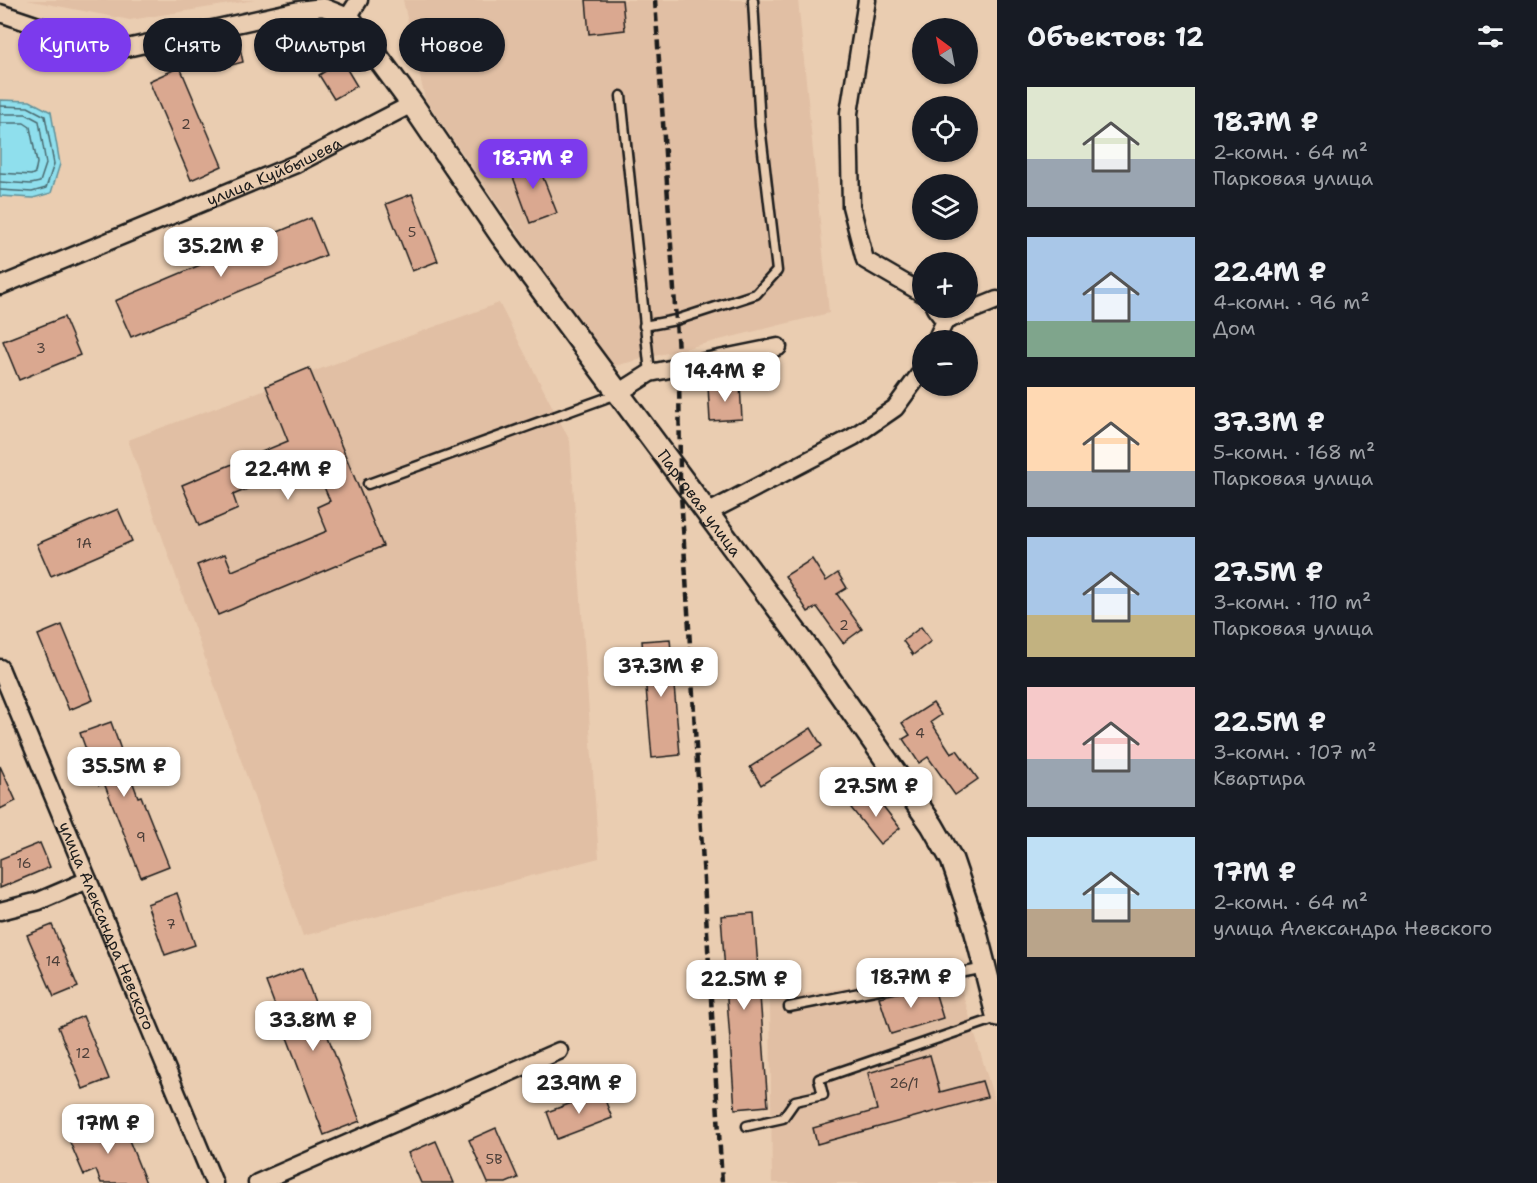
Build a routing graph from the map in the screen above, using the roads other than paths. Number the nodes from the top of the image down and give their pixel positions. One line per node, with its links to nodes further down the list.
1 (753, 0): 11 (lane)
2 (867, 0): 8 (street)
3 (354, 8): 4 (street); 6 (street, Парковая улица)
4 (0, 13)
5 (621, 96): 11 (lane)
6 (412, 104): 7 (street, улица Куйбышева); 15 (street, Парковая улица)
7 (0, 286)
8 (912, 287)
9 (997, 300): 10 (street)
10 (978, 305)
11 (644, 326): 13 (lane)
12 (778, 347): 13 (street)
13 (650, 373): 15 (street)
14 (912, 384): 17 (street)
15 (617, 394): 16 (lane); 17 (street, Парковая улица)
16 (368, 484)
17 (707, 513): 21 (street, Парковая улица)
18 (0, 668): 19 (street, улица Александра Невского)
19 (88, 880): 20 (street); 26 (street, улица Александра Невского)
20 (0, 911)
21 (985, 968): 22 (lane); 23 (street, Парковая улица)
22 (789, 1006)
23 (997, 1016): 25 (lane)
24 (559, 1050): 27 (street)
25 (747, 1125)
26 (214, 1183)
27 (257, 1183)

